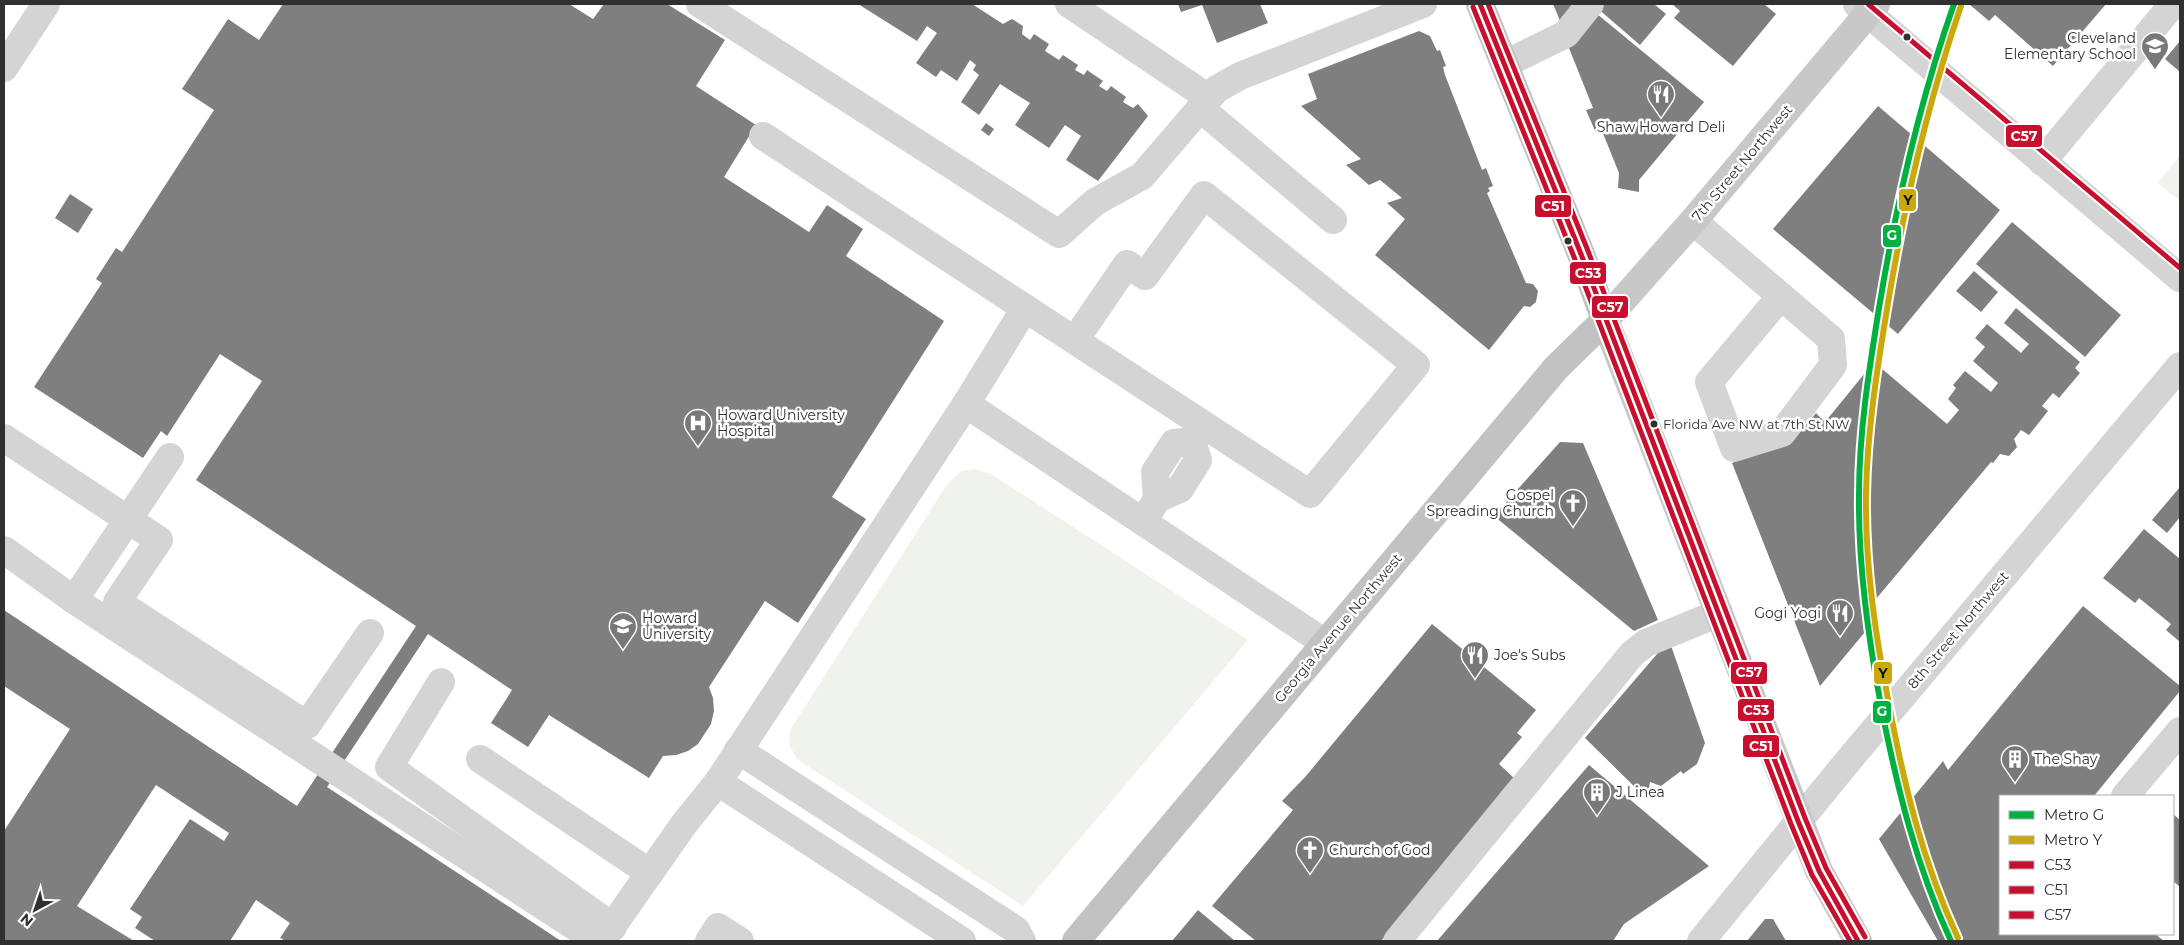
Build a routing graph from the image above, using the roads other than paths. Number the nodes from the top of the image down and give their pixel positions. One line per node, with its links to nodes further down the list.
1 (46, 4): 10 (street)
2 (700, 4): 11 (street)
3 (1069, 4): 11 (street)
4 (1423, 4): 11 (street)
5 (1480, 4): 9 (highway)
6 (1590, 4): 9 (street)
7 (2172, 4): 13 (street)
8 (1867, 7): 13 (street); 15 (main road, 7th Street Northwest)
9 (1505, 64): 19 (highway)
10 (4, 68)
11 (1204, 103): 14 (street)
12 (763, 136): 18 (street)
13 (2042, 162): 16 (street)
14 (1333, 220)
15 (1693, 221): 17 (street); 19 (main road, 7th Street Northwest)
16 (2180, 278)
17 (1781, 296): 17 (street)
18 (1025, 308): 20 (street); 22 (street)
19 (1605, 320): 30 (main road); 32 (highway, Georgia Avenue Northwest)
20 (1075, 340): 23 (street); 23 (street)
21 (2180, 366): 39 (street, 8th Street Northwest)
22 (966, 404): 26 (street); 35 (street)
23 (1198, 433): 26 (street)
24 (4, 438): 27 (street)
25 (170, 456): 27 (street)
26 (1150, 510): 32 (street)
27 (130, 519): 29 (street); 31 (street)
28 (4, 550): 29 (street)
29 (74, 600): 41 (street)
30 (1719, 613): 39 (main road); 47 (street)
31 (370, 633)
32 (1325, 643): 46 (highway, Georgia Avenue Northwest)
33 (441, 682): 41 (street)
34 (2180, 730): 38 (street)
35 (738, 750): 37 (street); 45 (street)
36 (480, 759): 40 (street)
37 (718, 782): 40 (street); 44 (street)
38 (2126, 795)
39 (1798, 821): 48 (street, 8th Street Northwest); 49 (main road)
40 (650, 873): 41 (street)
41 (604, 936)
42 (709, 941): 43 (street)
43 (740, 941)
44 (962, 941)
45 (1022, 941)
46 (1076, 941)
47 (1396, 941)
48 (1701, 941)
49 (1858, 941)

